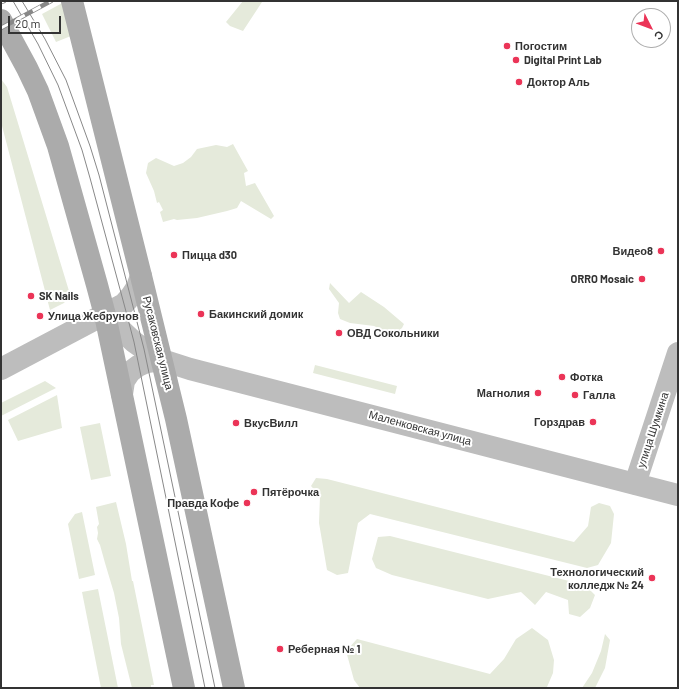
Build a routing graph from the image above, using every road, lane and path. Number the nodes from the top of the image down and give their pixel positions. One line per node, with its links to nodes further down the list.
1 (72, 1): 3 (main road, Русаковская улица)
2 (1, 20): 4 (main road)
3 (141, 276): 4 (street); 6 (main road, Русаковская улица)
4 (104, 315): 6 (street); 7 (street); 8 (main road)
5 (678, 353): 9 (street, улица Шумкина)
6 (162, 360): 8 (street); 9 (street, Маленковская улица); 12 (main road, Русаковская улица)
7 (1, 369)
8 (122, 394): 11 (main road)
9 (635, 484): 10 (street, Маленковская улица)
10 (678, 495)
11 (184, 688)
12 (234, 688)

